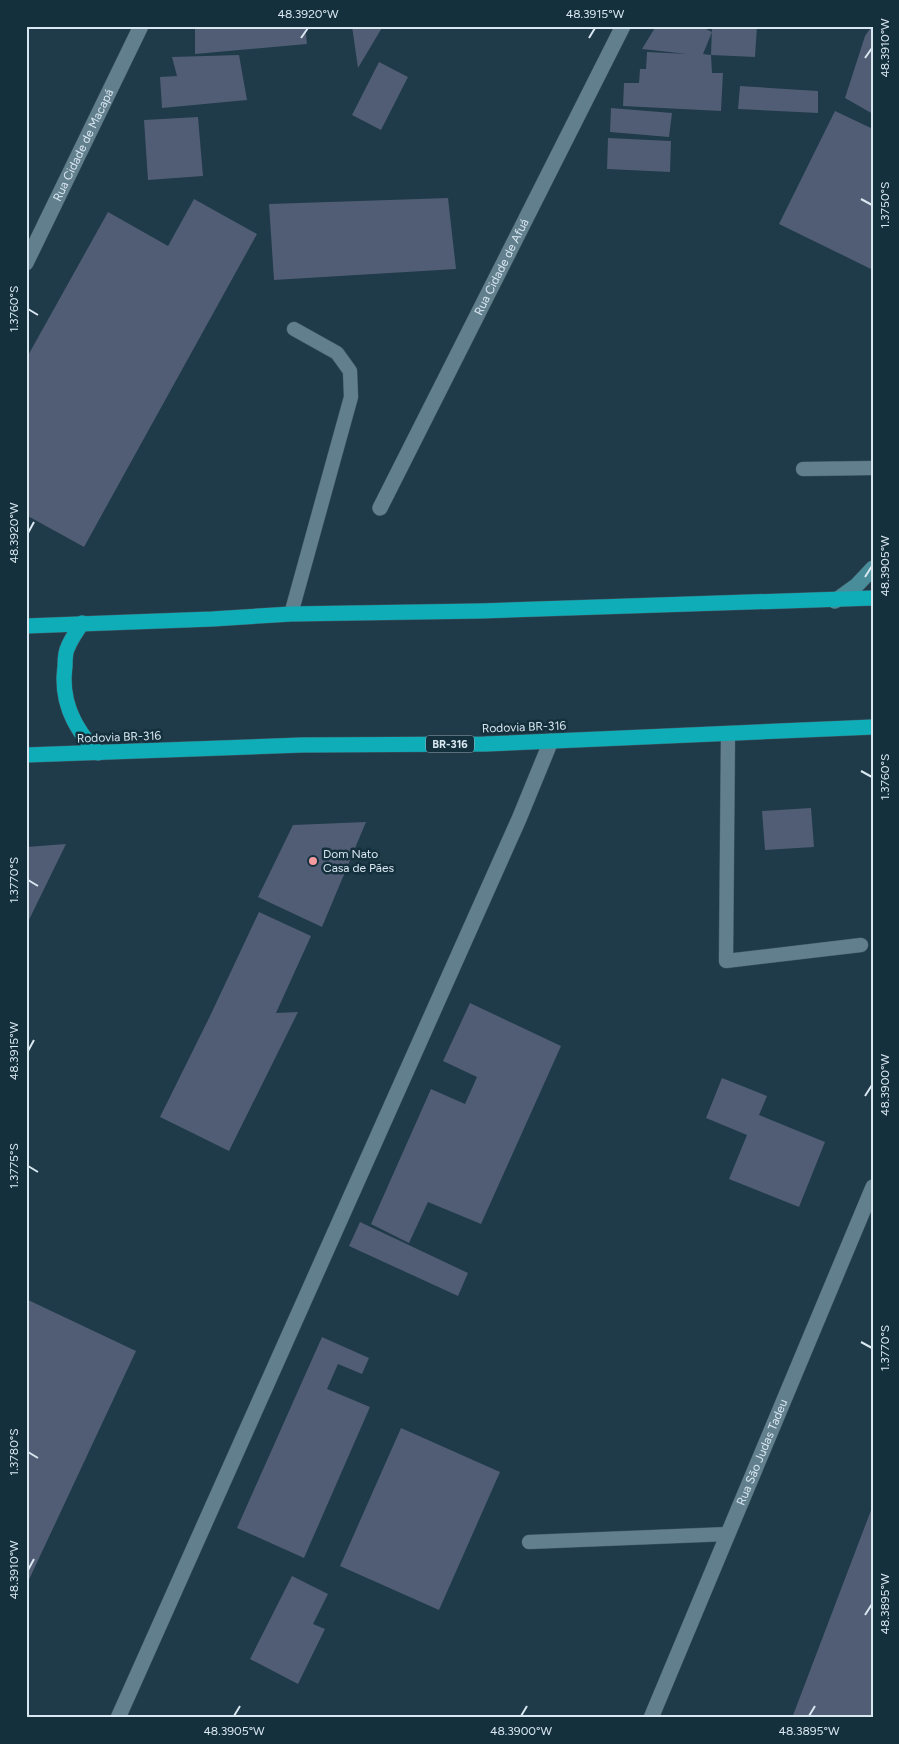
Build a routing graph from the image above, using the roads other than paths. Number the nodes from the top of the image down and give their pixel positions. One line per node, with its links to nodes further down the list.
1 (141, 26): 3 (street, Rua Cidade de Macapá)
2 (623, 26): 7 (street, Rua Cidade de Afuá)
3 (26, 263)
4 (294, 329): 11 (lane)
5 (873, 468): 6 (lane)
6 (803, 469)
7 (380, 508)
8 (873, 568): 10 (main road)
9 (873, 598): 10 (highway)
10 (835, 600): 11 (highway)
11 (291, 614): 12 (highway)
12 (82, 624): 13 (highway); 17 (highway)
13 (26, 626)
14 (873, 727): 15 (highway, Rodovia BR-316 / BR-316)
15 (728, 733): 16 (highway, Rodovia BR-316 / BR-316); 19 (lane)
16 (551, 741): 17 (highway, Rodovia BR-316 / BR-316); 23 (street)
17 (98, 753): 18 (highway, Rodovia BR-316 / BR-316)
18 (26, 755)
19 (861, 945)
20 (873, 1187): 21 (street, Rua São Judas Tadeu)
21 (728, 1534): 22 (lane); 24 (street, Rua São Judas Tadeu)
22 (528, 1542)
23 (118, 1718)
24 (651, 1718)

